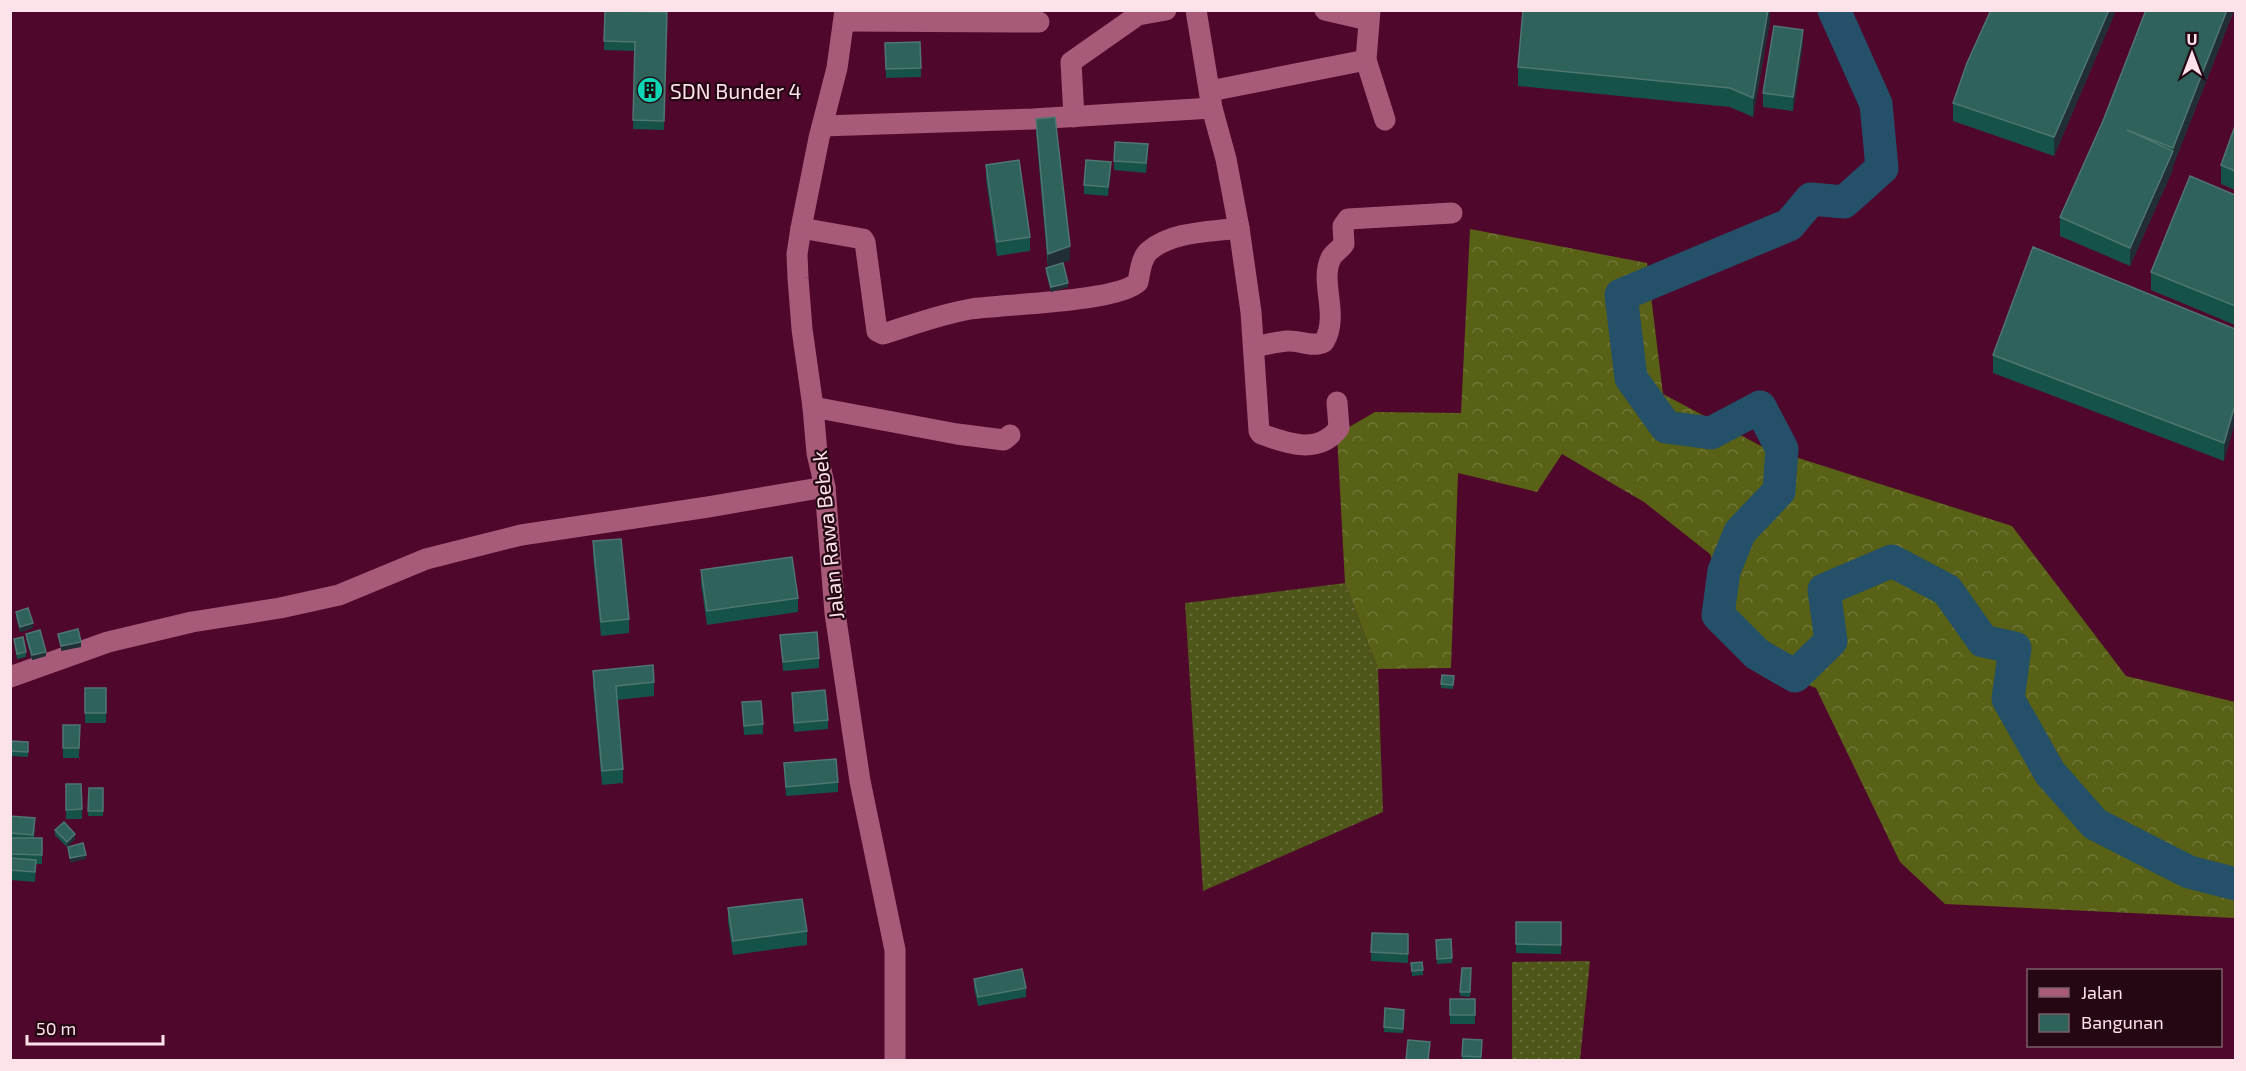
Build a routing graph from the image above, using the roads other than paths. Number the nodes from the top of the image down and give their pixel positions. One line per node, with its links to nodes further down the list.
1 (1166, 10): 9 (street)
2 (1196, 10): 8 (street)
3 (1325, 10): 4 (street)
4 (1369, 15): 7 (street)
5 (844, 16): 6 (street); 11 (street, Jalan Rawa Bebek)
6 (1039, 22)
7 (1366, 60): 8 (street); 10 (street)
8 (1211, 99): 9 (street); 14 (street)
9 (1074, 117): 11 (street)
10 (1385, 120)
11 (822, 126): 13 (street, Jalan Rawa Bebek)
12 (1452, 213): 15 (street)
13 (801, 228): 14 (street); 17 (street, Jalan Rawa Bebek)
14 (1239, 228): 15 (street)
15 (1254, 347): 16 (street)
16 (1338, 402)
17 (813, 407): 18 (street); 19 (street, Jalan Rawa Bebek)
18 (1010, 435)
19 (825, 487): 20 (street); 21 (street, Jalan Rawa Bebek)
20 (10, 677)
21 (895, 1060)

